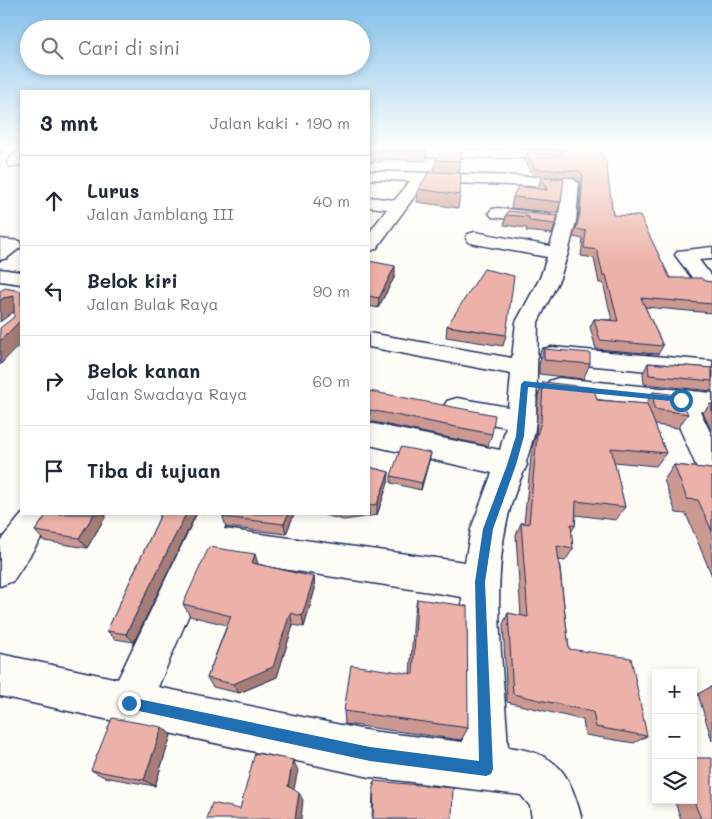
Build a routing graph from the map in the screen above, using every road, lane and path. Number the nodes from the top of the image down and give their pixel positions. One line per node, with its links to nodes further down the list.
1 (414, 186): 4 (street)
2 (571, 186): 6 (street)
3 (370, 202): 4 (street)
4 (399, 206): 7 (street)
5 (498, 213): 6 (street)
6 (567, 221): 10 (street)
7 (372, 237)
8 (475, 238): 10 (street)
9 (0, 245): 12 (street)
10 (558, 253): 17 (street)
11 (712, 253): 15 (street)
12 (0, 254)
13 (0, 275): 14 (street)
14 (20, 278)
15 (707, 284)
16 (370, 340): 17 (street)
17 (524, 368): 18 (street); 19 (street); 22 (street)
18 (712, 369)
19 (681, 400): 20 (street); 25 (street)
20 (712, 403)
21 (436, 404): 22 (street)
22 (522, 420): 24 (street)
23 (370, 434): 24 (street)
24 (512, 465): 29 (street)
25 (712, 468)
26 (40, 515): 28 (street)
27 (208, 527): 29 (street); 31 (street)
28 (0, 569)
29 (480, 582): 32 (street)
30 (0, 675): 31 (street)
31 (129, 703): 32 (street)
32 (486, 769): 33 (street)
33 (557, 819)

